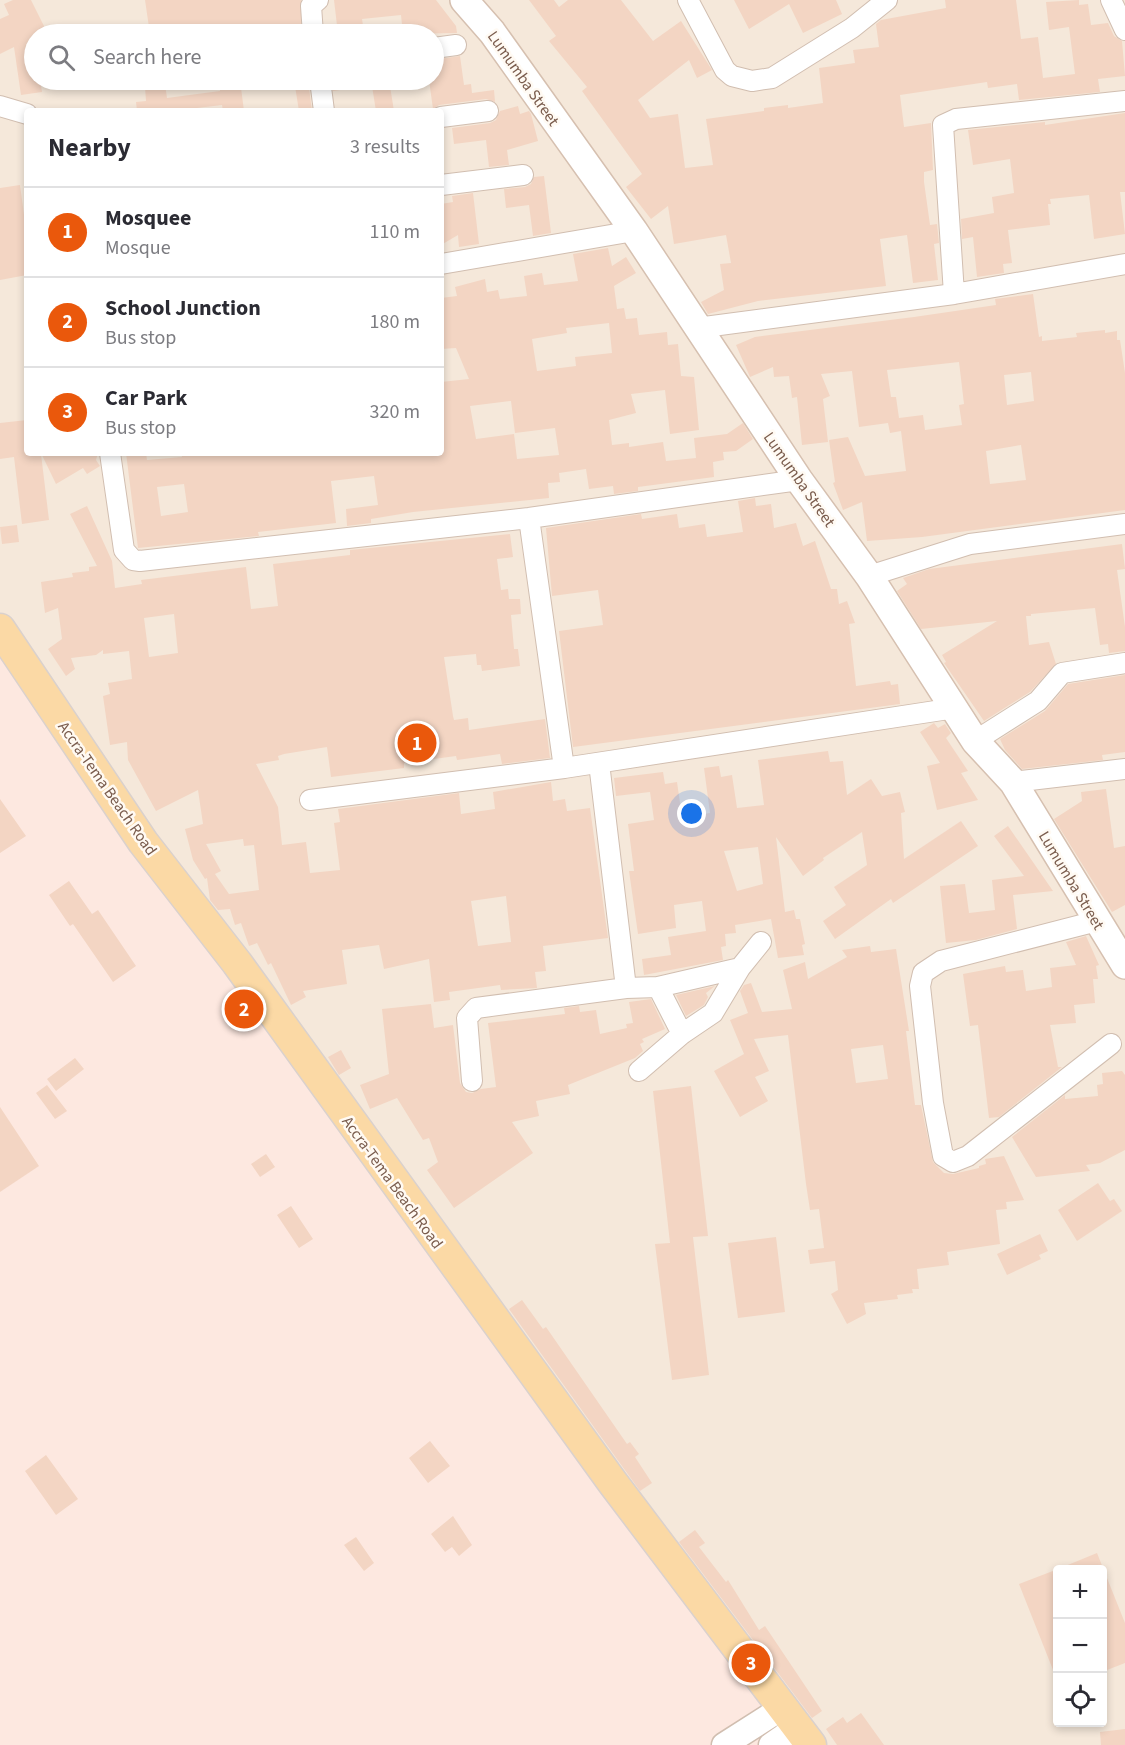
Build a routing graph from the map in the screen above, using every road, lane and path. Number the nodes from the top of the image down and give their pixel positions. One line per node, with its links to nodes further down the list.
1 (318, 0): 6 (street)
2 (464, 0): 19 (main road, Lumumba Street)
3 (688, 0): 4 (street)
4 (887, 0)
5 (1111, 0): 7 (street)
6 (312, 24)
7 (1125, 30)
8 (456, 45): 9 (street)
9 (444, 47)
10 (321, 90): 13 (street)
11 (1125, 101): 22 (street)
12 (0, 106): 15 (street)
13 (324, 108)
14 (488, 111): 16 (street)
15 (24, 113)
16 (444, 117)
17 (523, 175): 18 (street)
18 (444, 185)
19 (634, 231): 20 (street); 23 (main road, Lumumba Street)
20 (444, 263)
21 (1125, 264): 22 (street)
22 (954, 294): 23 (street)
23 (697, 328): 25 (main road, Lumumba Street)
24 (110, 456): 26 (street)
25 (799, 480): 26 (street); 28 (main road, Lumumba Street)
26 (529, 518): 34 (street)
27 (1125, 524): 28 (street)
28 (869, 576): 31 (main road, Lumumba Street)
29 (0, 629): 48 (main road, Accra-Tema Beach Road)
30 (1125, 663): 32 (street)
31 (955, 708): 32 (main road, Lumumba Street); 33 (street)
32 (975, 741): 36 (main road, Lumumba Street)
33 (599, 763): 34 (street); 43 (street)
34 (564, 768): 37 (street)
35 (1125, 769): 36 (street)
36 (1013, 782): 38 (main road, Lumumba Street)
37 (310, 800)
38 (1096, 921): 40 (main road, Lumumba Street); 45 (street)
39 (761, 942): 41 (street)
40 (1125, 965)
41 (741, 968): 42 (street); 44 (street)
42 (658, 987): 43 (street); 44 (street)
43 (626, 988): 47 (street)
44 (682, 1034): 46 (street)
45 (1111, 1044)
46 (639, 1071)
47 (472, 1081)
48 (797, 1727): 49 (street); 50 (street)
49 (724, 1745)
50 (771, 1745)

